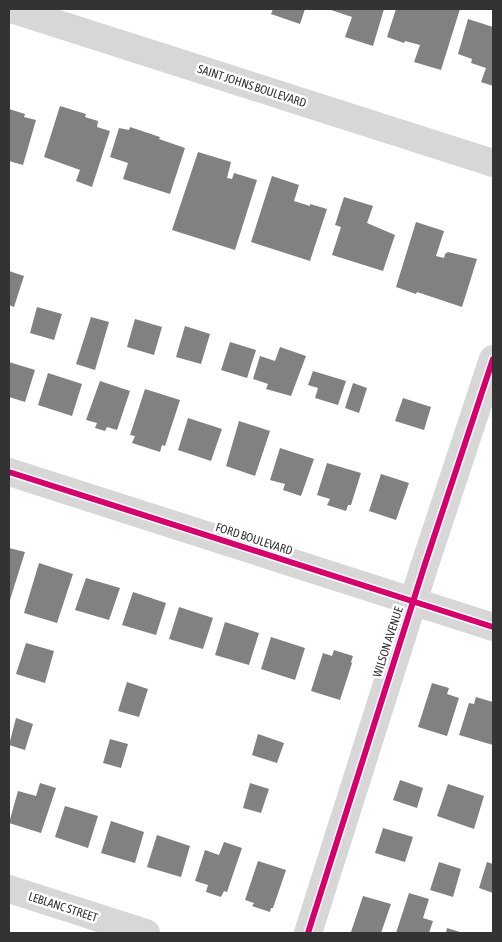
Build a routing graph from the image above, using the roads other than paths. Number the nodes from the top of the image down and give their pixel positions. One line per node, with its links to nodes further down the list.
1 (11, 9): 2 (street, SAINT JOHNS BOULEVARD)
2 (493, 163)
3 (493, 359): 5 (street, WILSON AVENUE)
4 (9, 472): 5 (street, FORD BOULEVARD)
5 (413, 602): 6 (street, FORD BOULEVARD); 9 (street, WILSON AVENUE)
6 (493, 627)
7 (9, 889): 8 (street, LEBLANC STREET)
8 (146, 933)
9 (308, 933)

